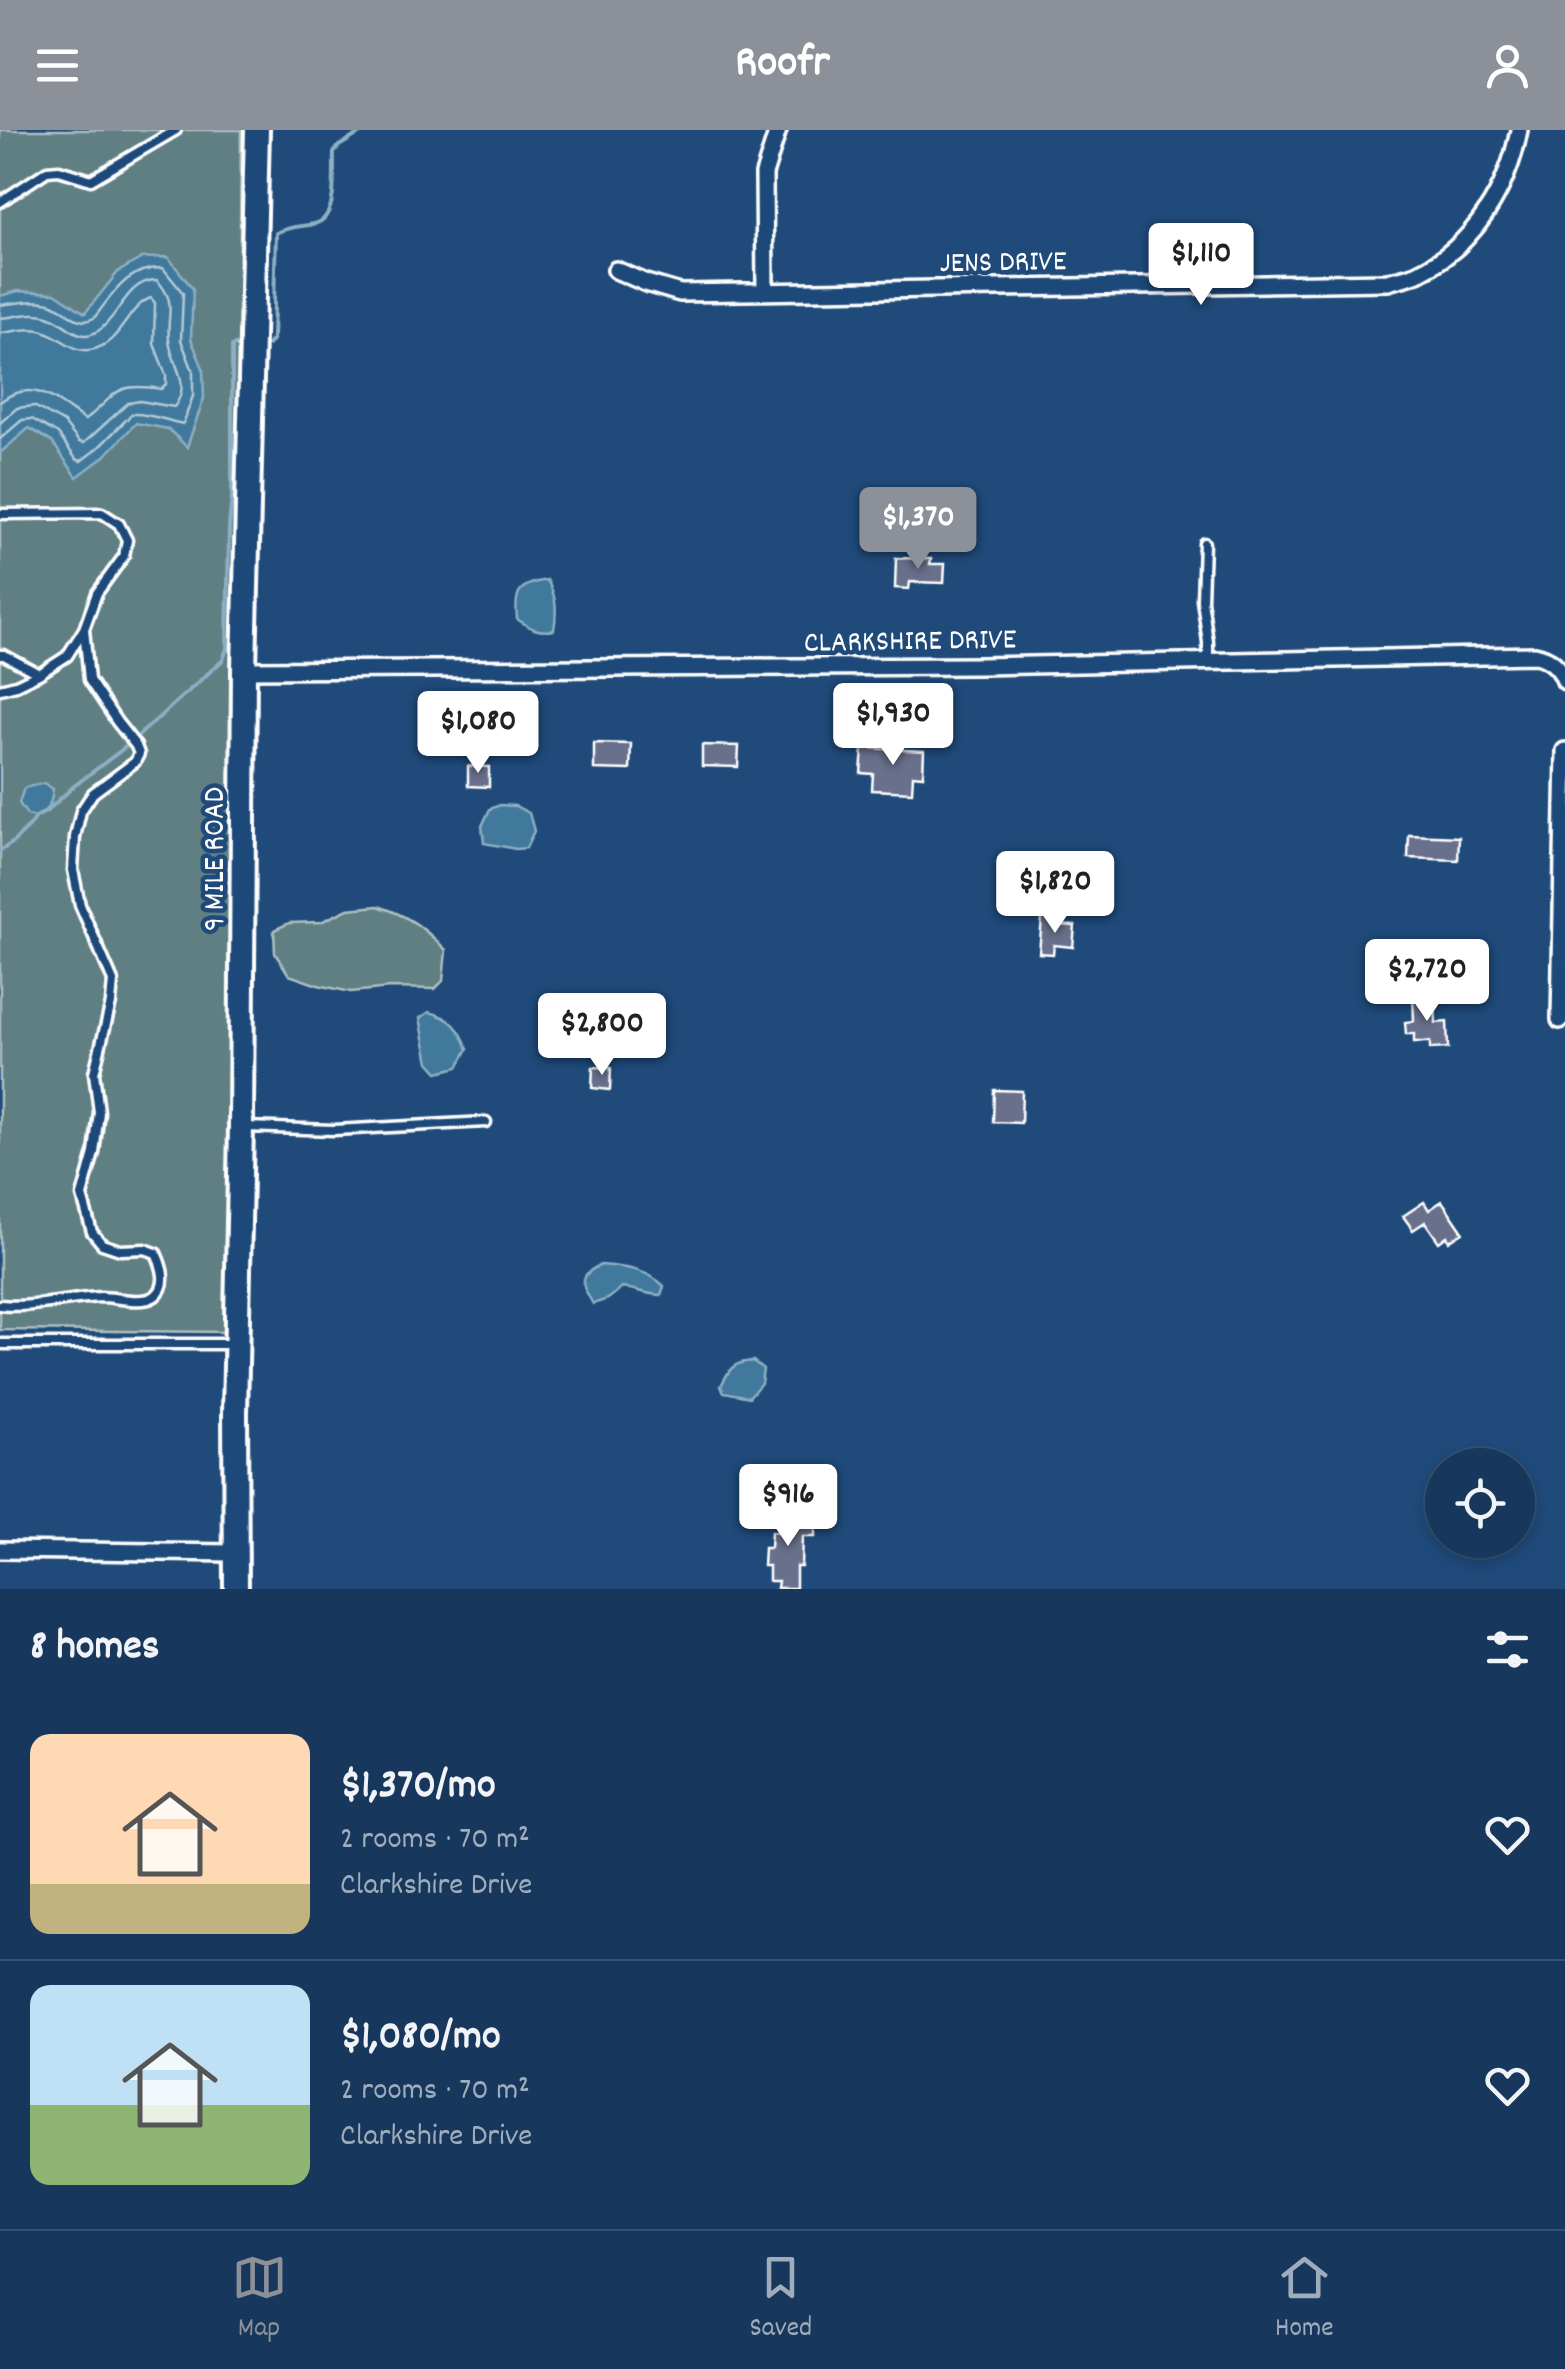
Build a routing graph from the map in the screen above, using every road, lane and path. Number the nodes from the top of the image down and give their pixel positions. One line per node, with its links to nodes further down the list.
1 (176, 130): 5 (lane)
2 (257, 130): 15 (street, 9 MILE ROAD)
3 (778, 130): 7 (street)
4 (1518, 130): 7 (street, JENS DRIVE)
5 (0, 202)
6 (616, 270): 7 (street, JENS DRIVE)
7 (765, 290)
8 (0, 514): 10 (lane)
9 (1204, 543): 14 (lane)
10 (84, 629): 16 (lane); 23 (lane)
11 (0, 656): 16 (lane)
12 (1543, 657): 13 (lane); 14 (street, CLARKSHIRE DRIVE); 17 (street)
13 (1565, 660)
14 (1208, 661): 15 (street, CLARKSHIRE DRIVE)
15 (244, 670): 22 (street, 9 MILE ROAD)
16 (39, 674): 18 (lane)
17 (1565, 682)
18 (0, 689)
19 (1565, 751): 20 (street)
20 (1560, 1020)
21 (486, 1122): 22 (lane)
22 (241, 1126): 25 (street, 9 MILE ROAD)
23 (0, 1305)
24 (0, 1344): 25 (lane)
25 (236, 1344): 27 (street, 9 MILE ROAD)
26 (0, 1550): 27 (street)
27 (236, 1554): 28 (street, 9 MILE ROAD)
28 (236, 1589)

